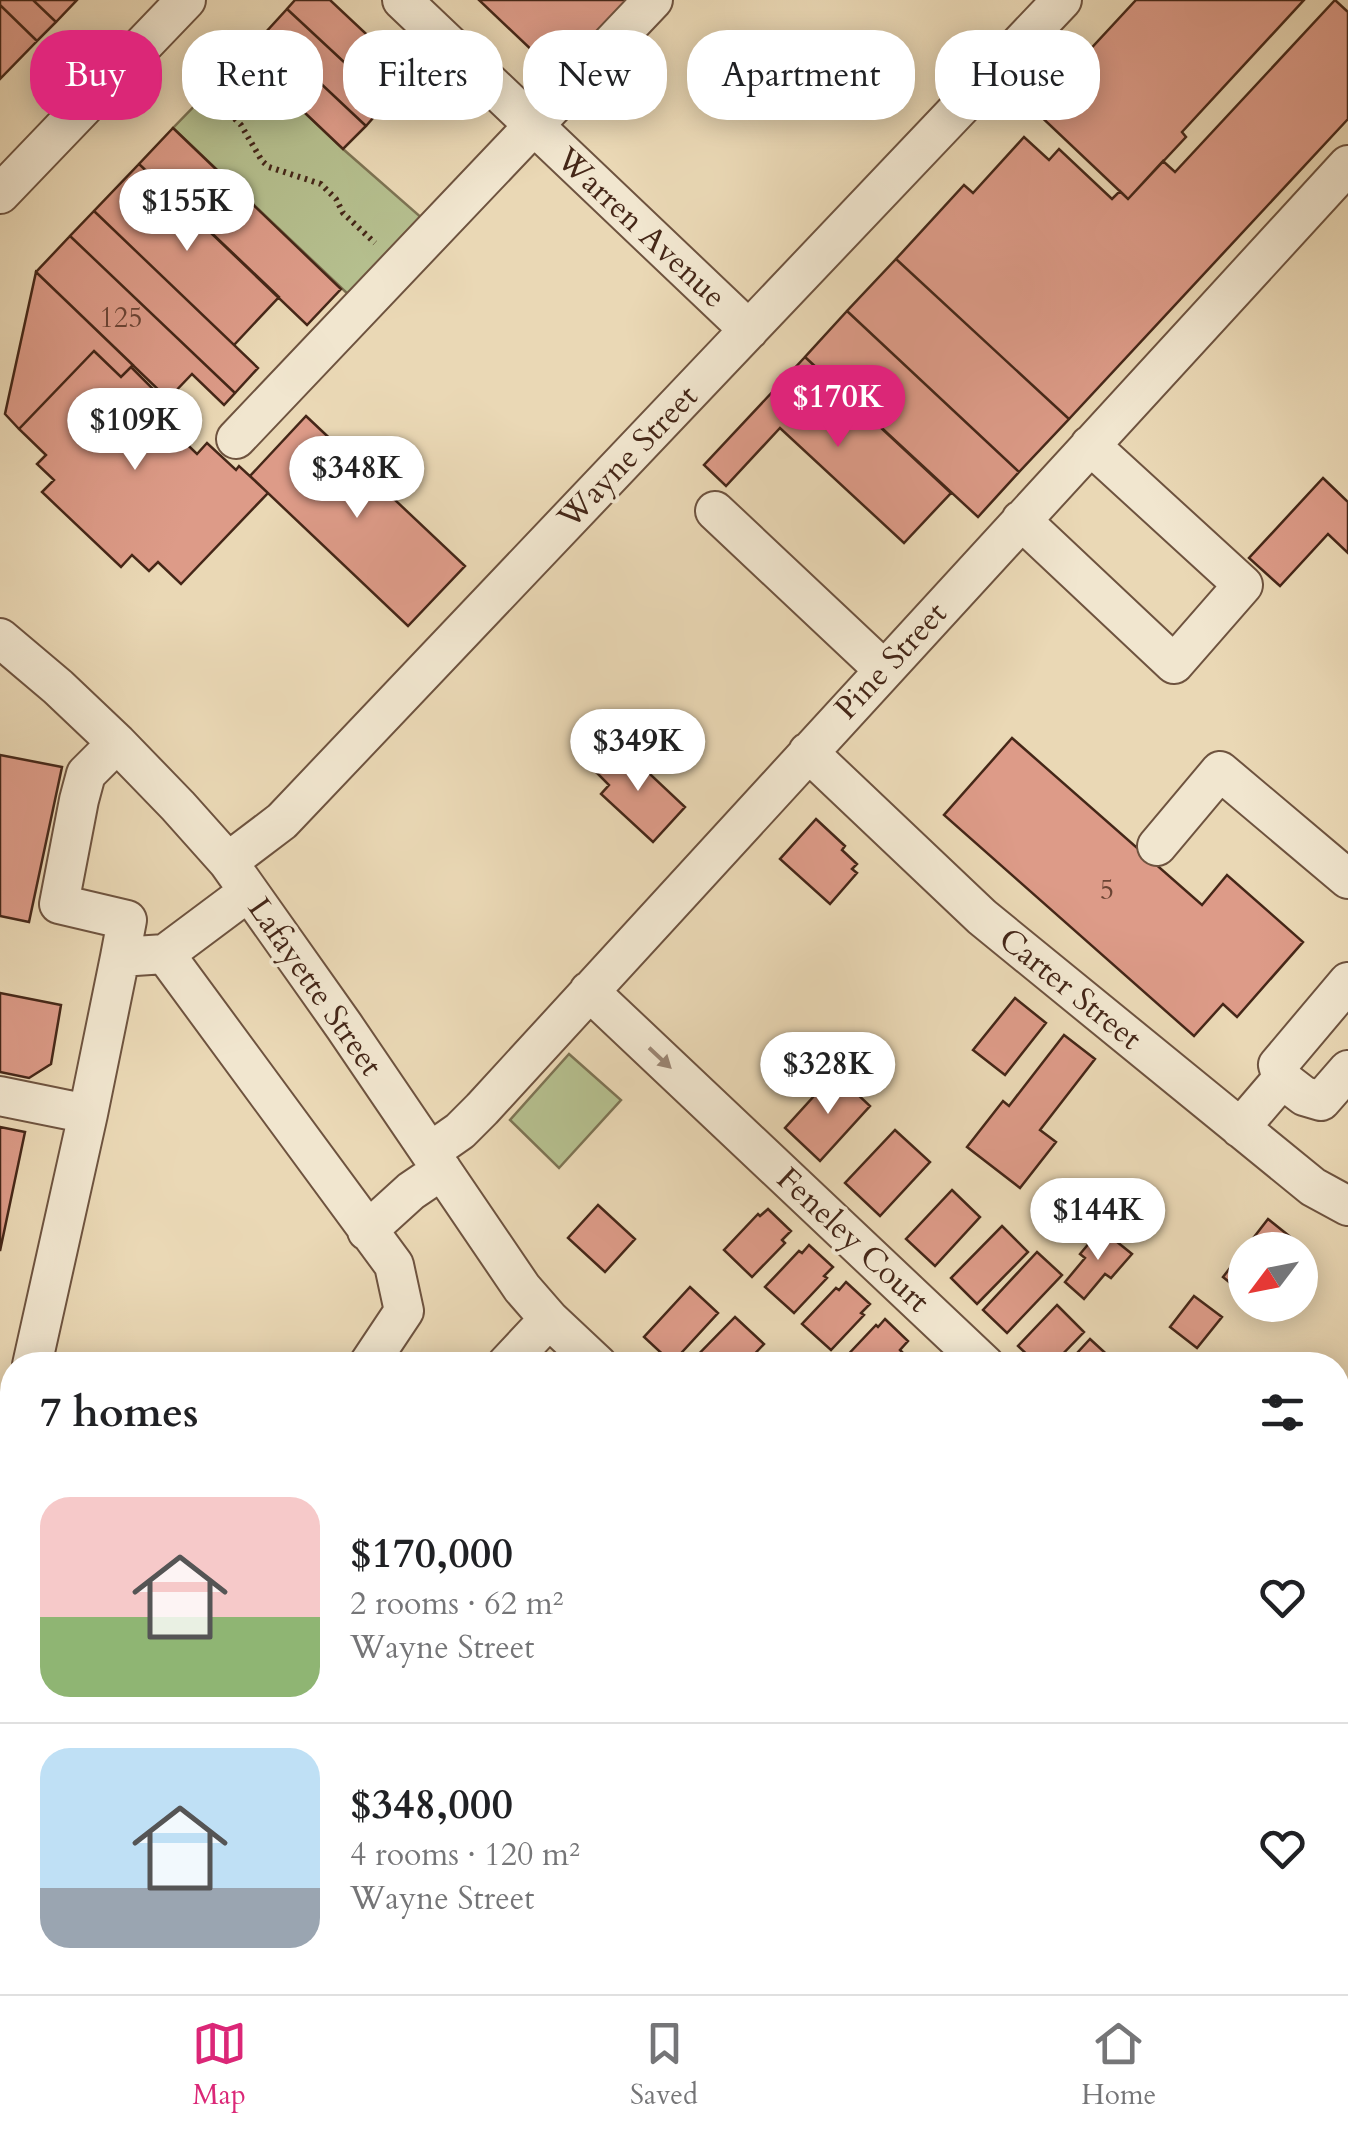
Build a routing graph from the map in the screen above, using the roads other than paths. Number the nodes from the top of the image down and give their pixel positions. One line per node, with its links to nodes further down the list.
1 (186, 0): 7 (street)
2 (402, 0): 5 (street, Warren Avenue)
3 (653, 0): 5 (street)
4 (1062, 0): 8 (street, Wayne Street)
5 (533, 126): 8 (street, Warren Avenue); 9 (street)
6 (1348, 165): 10 (street, Pine Street)
7 (0, 194)
8 (749, 330): 18 (street, Wayne Street)
9 (236, 439)
10 (1090, 445): 12 (street, Pine Street); 12 (street)
11 (716, 512): 14 (street)
12 (1021, 520): 14 (street, Pine Street)
13 (0, 638): 15 (street, Lafayette Street)
14 (884, 670): 16 (street, Pine Street)
15 (117, 743): 18 (street, Lafayette Street); 21 (street)
16 (808, 752): 23 (street, Pine Street); 28 (street, Carter Street)
17 (1157, 846): 19 (street)
18 (238, 877): 20 (street, Wayne Street); 29 (street, Lafayette Street)
19 (1348, 879)
20 (165, 954): 21 (street); 31 (street)
21 (120, 958): 27 (street)
22 (1348, 982): 25 (street)
23 (589, 991): 29 (street, Pine Street); 37 (street, Feneley Court, one-way to 37)
24 (1348, 1070): 25 (street)
25 (1282, 1079): 28 (street)
26 (0, 1096): 27 (street)
27 (88, 1114): 33 (street)
28 (1240, 1128): 30 (street, Carter Street)
29 (436, 1161): 31 (street, Pine Street); 32 (street, Lafayette Street)
30 (1348, 1206)
31 (367, 1231): 34 (street)
32 (549, 1320): 35 (street); 36 (street, Lafayette Street)
33 (35, 1352)
34 (377, 1352)
35 (518, 1352)
36 (584, 1352)
37 (971, 1352)

